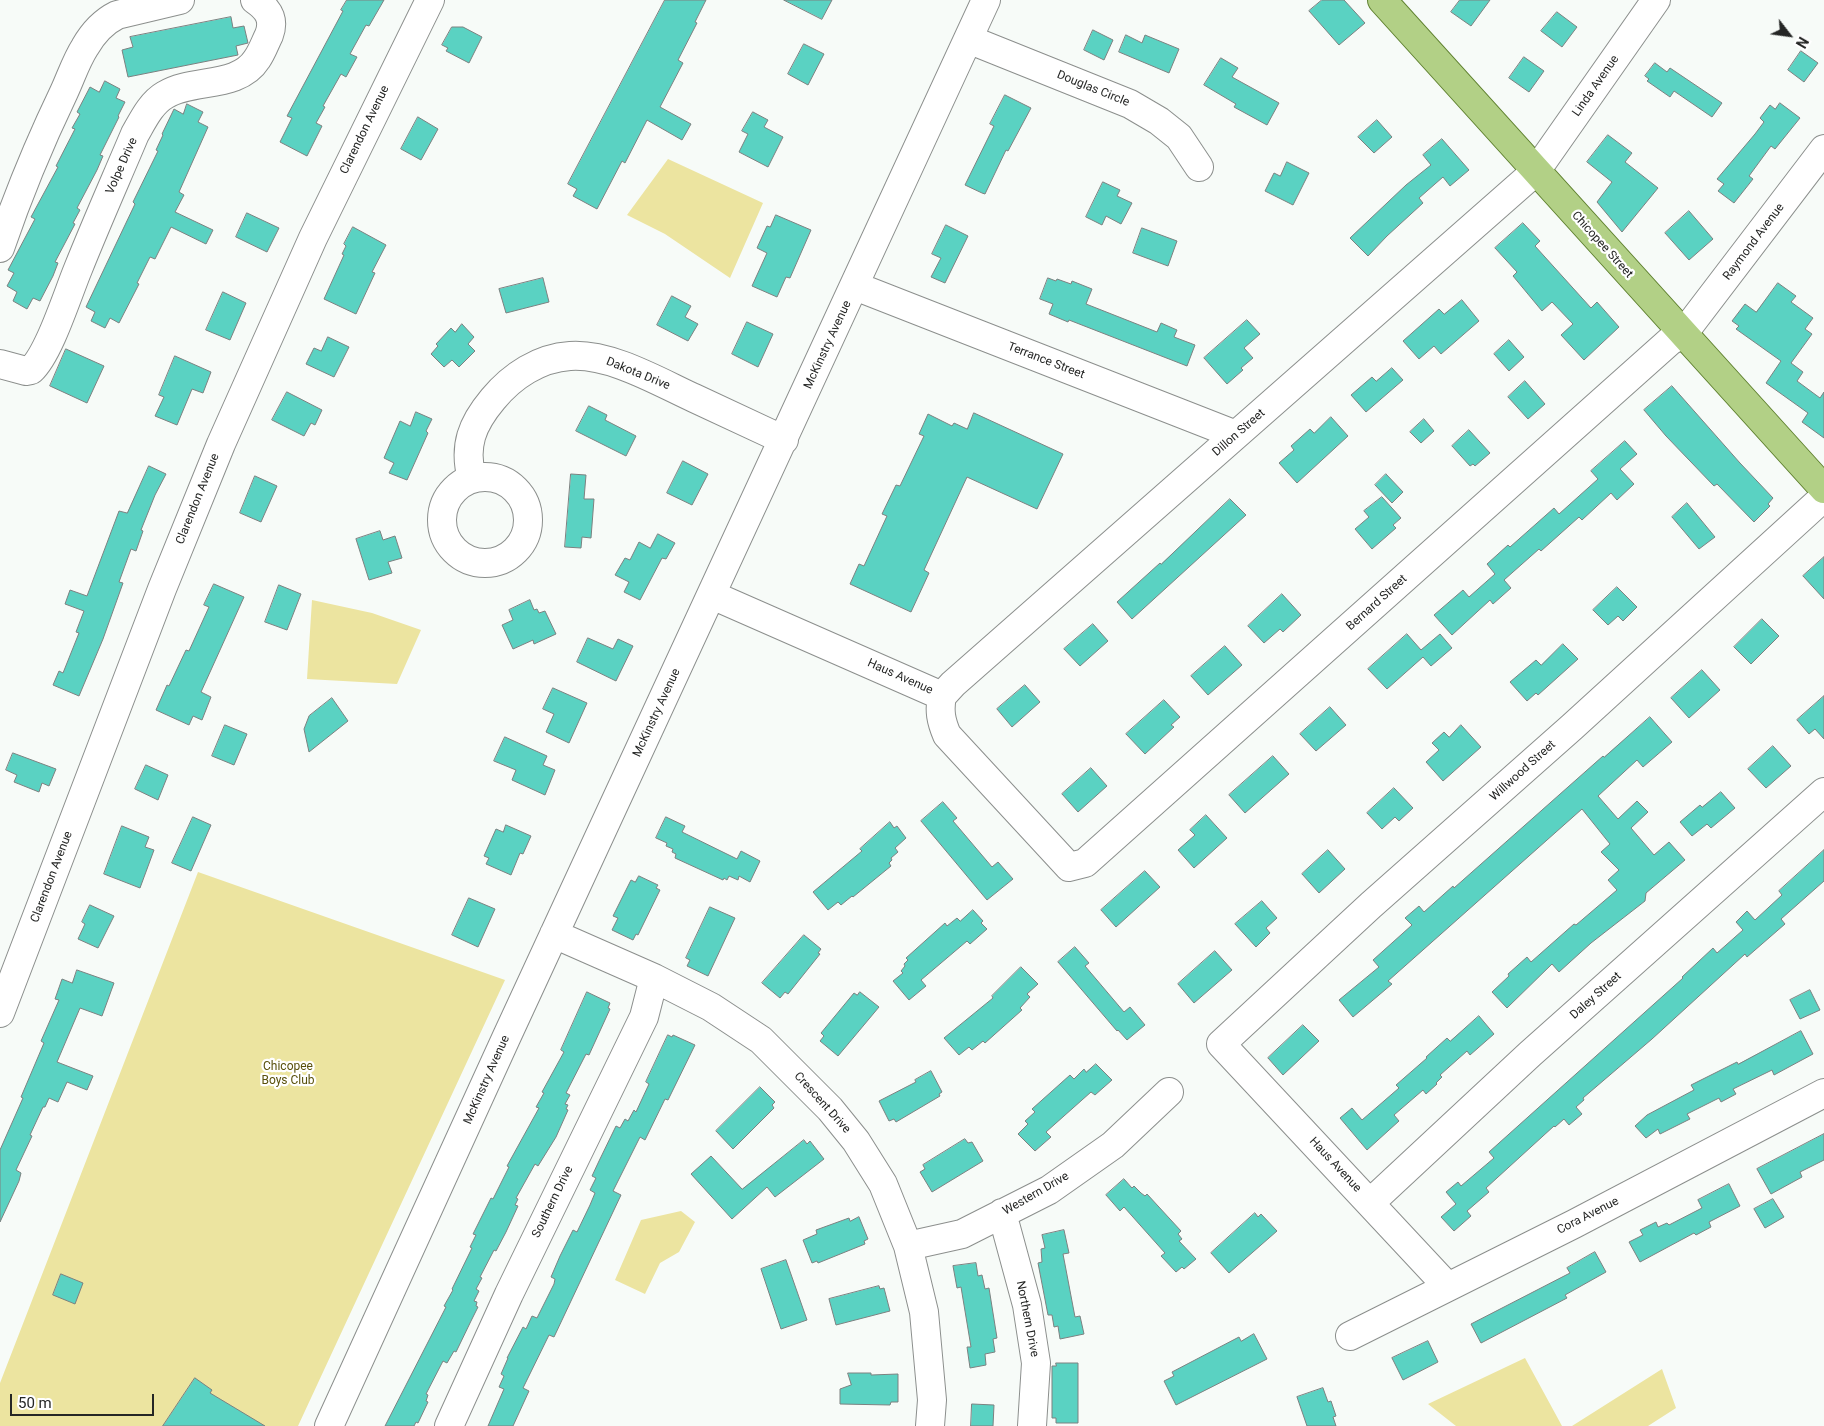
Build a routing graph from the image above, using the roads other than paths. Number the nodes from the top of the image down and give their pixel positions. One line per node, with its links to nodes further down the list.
1 (180, 0): 11 (street)
2 (255, 0): 14 (street, Volpe Drive)
3 (430, 0): 26 (street, Clarendon Avenue)
4 (986, 0): 7 (street, McKinstry Avenue)
5 (1382, 0): 10 (main road, Chicopee Street)
6 (1656, 0): 10 (street, Linda Avenue)
7 (968, 39): 9 (street, Douglas Circle); 12 (street, McKinstry Avenue)
8 (1824, 149): 13 (street, Raymond Avenue)
9 (1199, 167)
10 (1536, 172): 13 (main road, Chicopee Street); 15 (street, Dillon Street)
11 (0, 248)
12 (855, 286): 15 (street, Terrance Street); 16 (street, McKinstry Avenue)
13 (1683, 334): 18 (main road, Chicopee Street); 23 (street, Bernard Street)
14 (0, 364)
15 (1236, 435): 21 (street, Dillon Street)
16 (784, 440): 17 (street, Dakota Drive); 20 (street, McKinstry Avenue)
17 (472, 479)
18 (1824, 489)
19 (1824, 497): 27 (street, Willwood Street)
20 (712, 595): 21 (street, Haus Avenue); 24 (street, McKinstry Avenue)
21 (942, 696): 23 (street, Haus Avenue)
22 (1824, 792): 30 (street, Daley Street)
23 (1069, 867)
24 (554, 934): 25 (street, Crescent Drive); 35 (street, McKinstry Avenue)
25 (654, 978): 32 (street, Crescent Drive); 36 (street, Southern Drive)
26 (0, 1013)
27 (1221, 1044): 30 (street, Haus Avenue)
28 (1168, 1092): 31 (street, Western Drive)
29 (1824, 1093): 33 (street, Cora Avenue)
30 (1370, 1202): 33 (street, Haus Avenue)
31 (1002, 1213): 32 (street, Western Drive); 38 (street, Northern Drive)
32 (908, 1246): 37 (street, Crescent Drive)
33 (1447, 1286): 34 (street, Cora Avenue)
34 (1350, 1336)
35 (329, 1426)
36 (449, 1426)
37 (930, 1426)
38 (1032, 1426)

